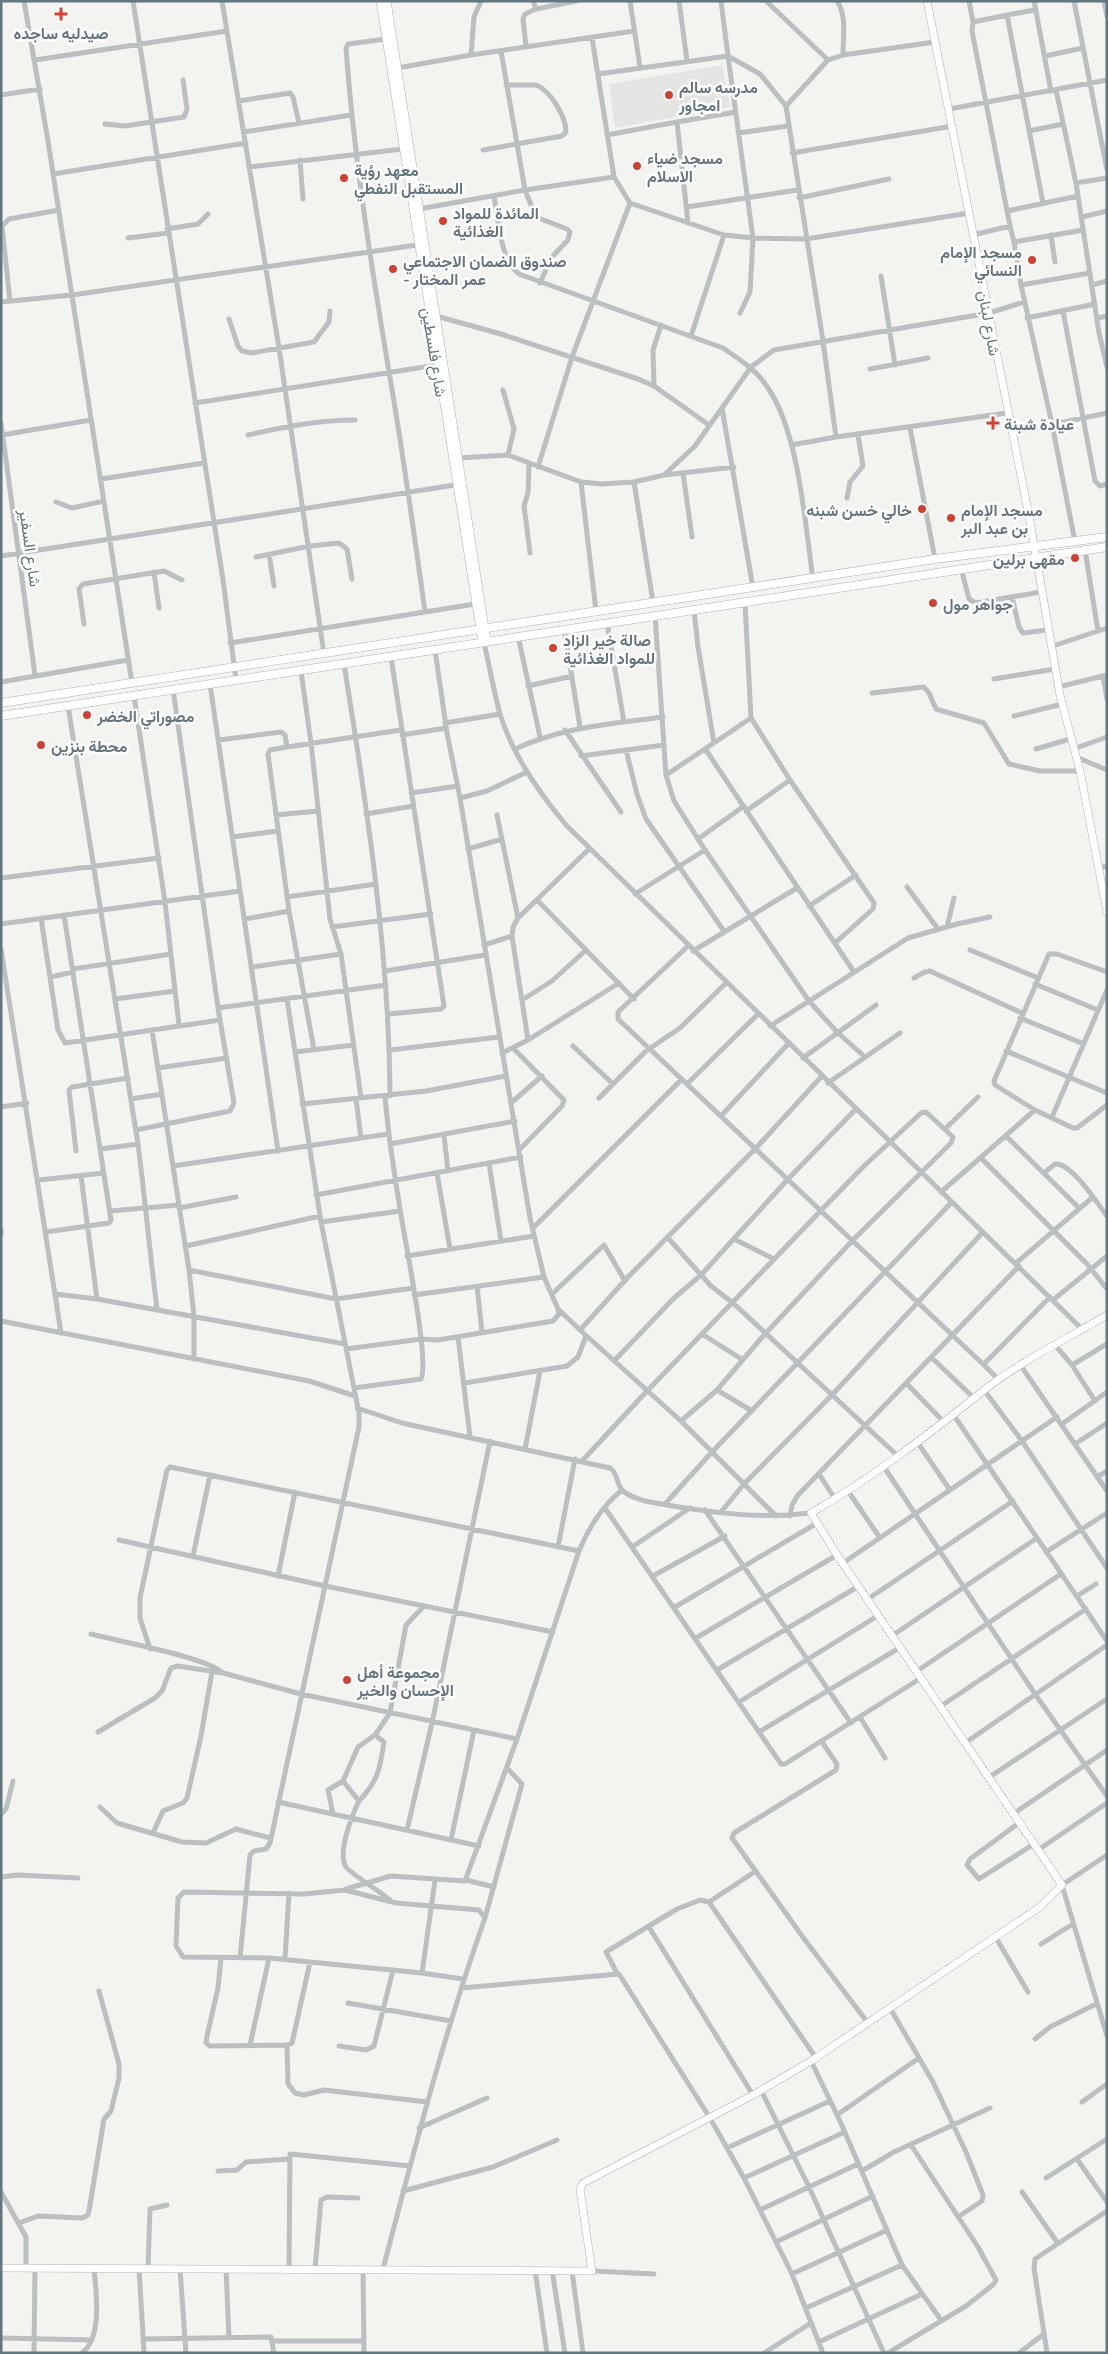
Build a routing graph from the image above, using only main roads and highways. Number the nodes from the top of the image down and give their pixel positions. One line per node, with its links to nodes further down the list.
1 (1107, 538): 3 (main road)
2 (1107, 547): 4 (main road)
3 (1, 703)
4 (1, 716)

